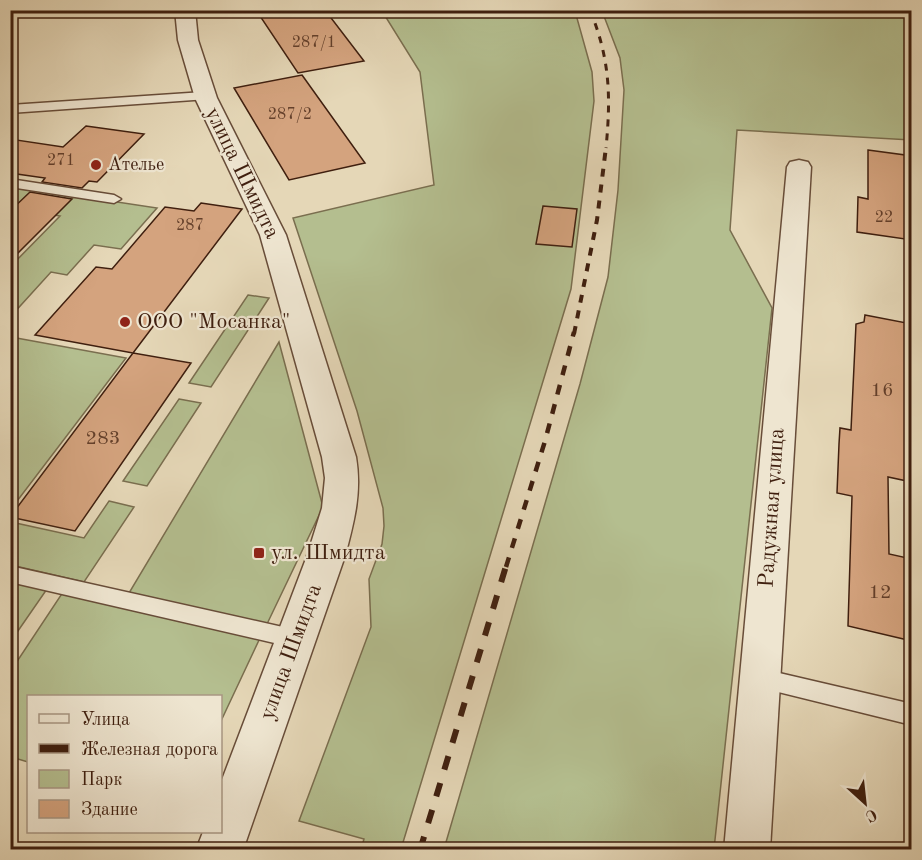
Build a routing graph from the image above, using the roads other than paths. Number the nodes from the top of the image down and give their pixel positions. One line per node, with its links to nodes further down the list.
1 (185, 10): 2 (street, улица Шмидта)
2 (204, 96): 3 (lane); 8 (street, улица Шмидта)
3 (10, 109)
4 (799, 167): 9 (street, Радужная улица)
5 (10, 183): 6 (lane)
6 (114, 199)
7 (10, 574): 8 (lane)
8 (296, 639): 11 (street, улица Шмидта)
9 (762, 679): 10 (lane); 12 (street, Радужная улица)
10 (912, 715)
11 (219, 849)
12 (747, 849)

